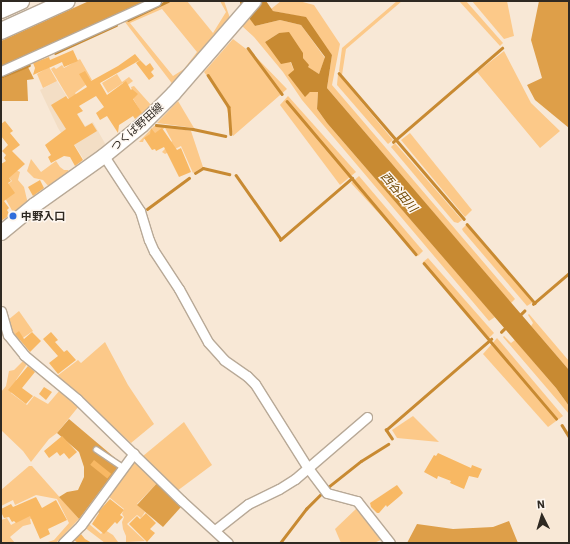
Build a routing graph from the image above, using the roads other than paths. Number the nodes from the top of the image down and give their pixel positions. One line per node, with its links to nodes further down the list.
1 (21, 1): 5 (highway)
2 (67, 1): 6 (highway)
3 (156, 1): 7 (street)
4 (254, 1): 8 (main road, つくば野田線)
5 (1, 10)
6 (1, 31)
7 (1, 71)
8 (104, 156): 9 (main road, つくば野田線); 15 (street)
9 (1, 233)
10 (2, 317): 13 (street)
11 (367, 417): 15 (street)
12 (96, 449): 14 (lane)
13 (134, 453): 14 (street); 16 (street)
14 (124, 467): 17 (street)
15 (308, 468): 16 (street); 19 (street)
16 (215, 530): 18 (street)
17 (64, 543)
18 (228, 543)
19 (390, 543)

